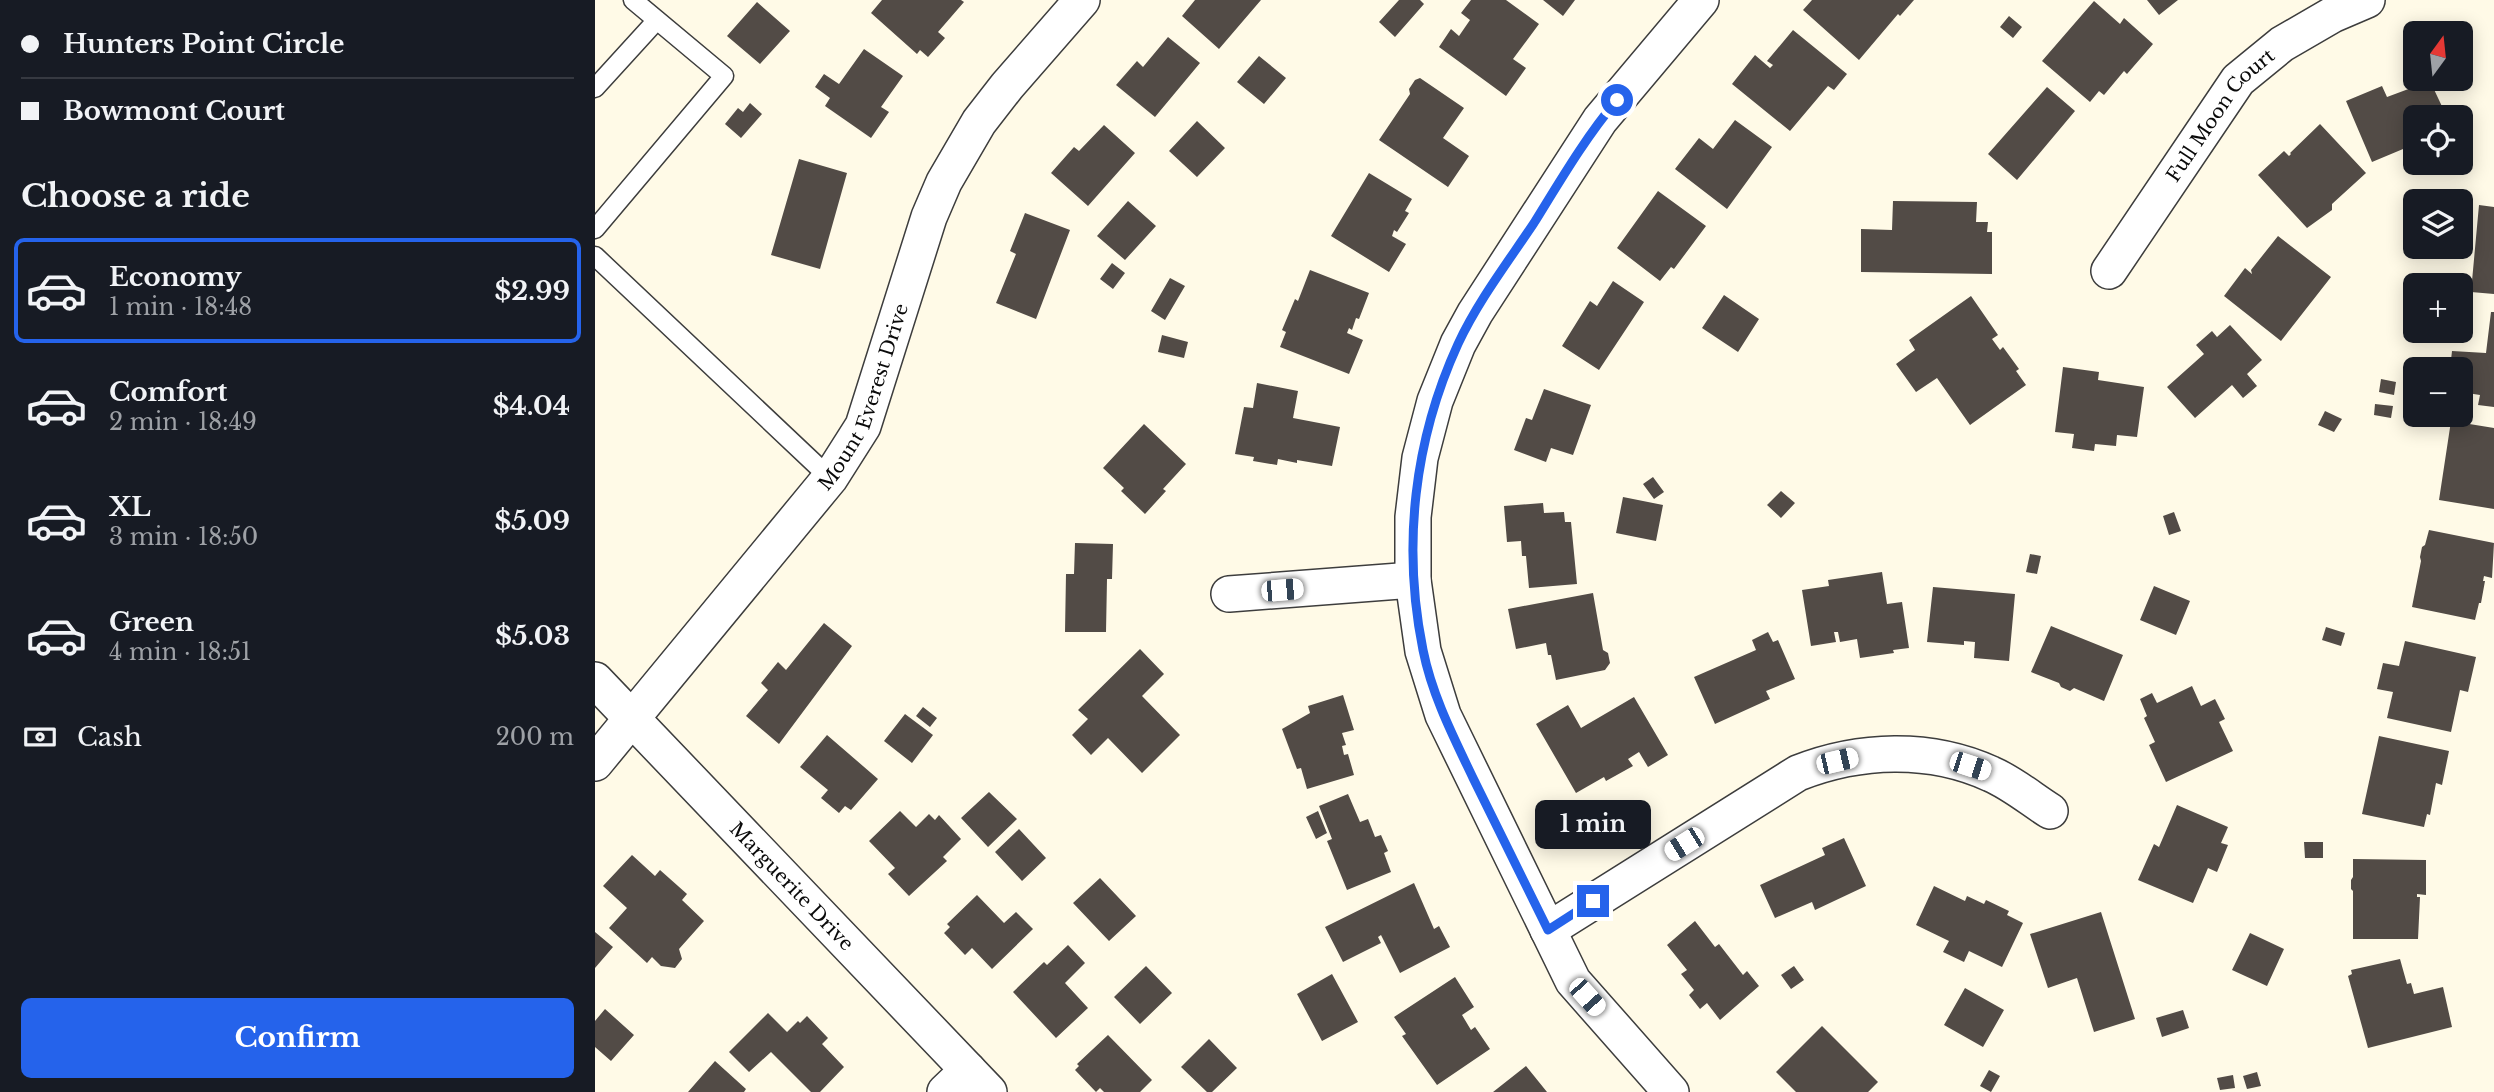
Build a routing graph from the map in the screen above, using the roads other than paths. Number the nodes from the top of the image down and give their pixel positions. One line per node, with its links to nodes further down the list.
1 (633, 0): 5 (lane)
2 (1082, 0): 10 (street, Mount Everest Drive)
3 (1701, 0): 11 (street)
4 (2367, 0): 9 (street, Full Moon Court)
5 (657, 20): 6 (lane); 7 (lane)
6 (595, 88)
7 (595, 229)
8 (595, 257): 10 (lane)
9 (2109, 271)
10 (830, 478): 14 (street, Mount Everest Drive)
11 (1413, 580): 12 (street); 17 (street)
12 (1229, 594)
13 (595, 680): 14 (street, Marguerite Drive)
14 (632, 719): 15 (street, Mount Everest Drive); 18 (street, Marguerite Drive)
15 (595, 763)
16 (2050, 811): 17 (street)
17 (1548, 930): 19 (street)
18 (968, 1085)
19 (1671, 1092)

